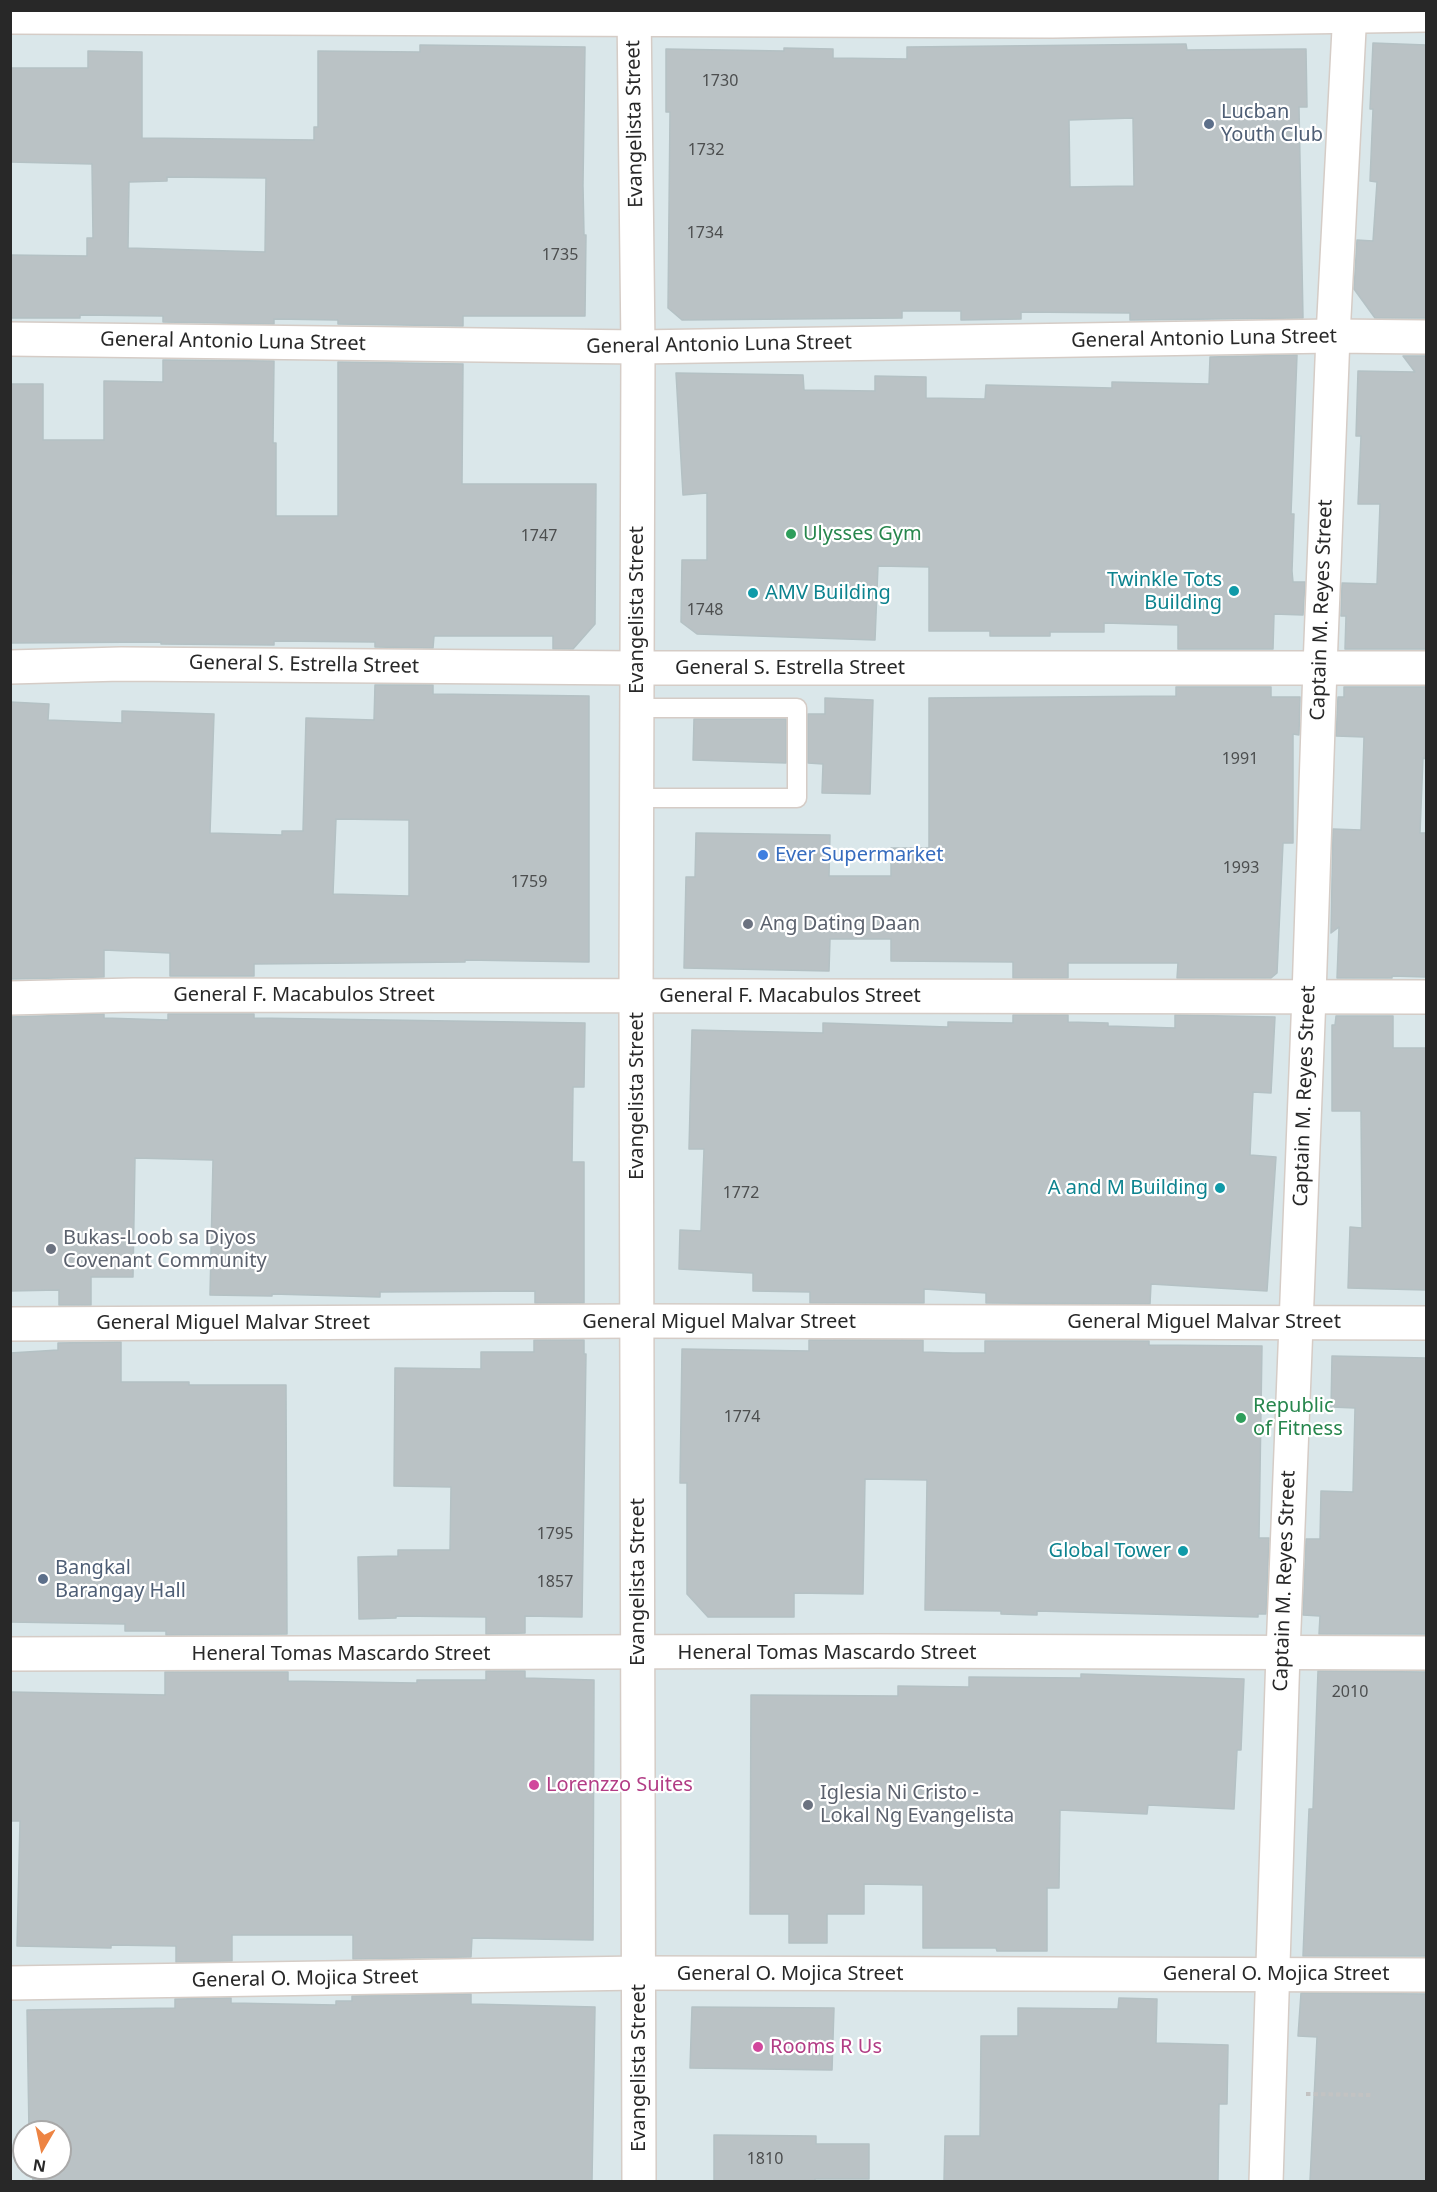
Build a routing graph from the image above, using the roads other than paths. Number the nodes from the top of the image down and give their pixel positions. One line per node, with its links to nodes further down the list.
1 (1350, 14): 2 (street); 3 (street); 5 (street, Captain M. Reyes Street)
2 (634, 15): 4 (street); 8 (street, Evangelista Street)
3 (1426, 15)
4 (10, 17)
5 (1333, 336): 6 (street, General Antonio Luna Street); 8 (street, General Antonio Luna Street); 10 (street, Captain M. Reyes Street)
6 (1426, 337)
7 (10, 339): 8 (street, General Antonio Luna Street)
8 (638, 347): 11 (street, Evangelista Street)
9 (10, 667): 11 (street, General S. Estrella Street)
10 (1320, 667): 11 (street, General S. Estrella Street); 12 (street, General S. Estrella Street); 16 (street, Captain M. Reyes Street)
11 (637, 668): 13 (street, Evangelista Street)
12 (1426, 668)
13 (636, 708): 14 (street, Evangelista Street); 14 (lane)
14 (637, 798): 15 (street, Evangelista Street)
15 (636, 995): 16 (street, General F. Macabulos Street); 18 (street, General F. Macabulos Street); 19 (street, Evangelista Street)
16 (1309, 996): 17 (street, General F. Macabulos Street); 20 (street, Captain M. Reyes Street)
17 (1426, 997)
18 (10, 998)
19 (638, 1321): 20 (street, General Miguel Malvar Street); 22 (street, General Miguel Malvar Street); 26 (street, Evangelista Street)
20 (1295, 1321): 21 (street, General Miguel Malvar Street); 23 (street, Captain M. Reyes Street)
21 (1426, 1323)
22 (10, 1324)
23 (1283, 1653): 24 (street, Heneral Tomas Mascardo Street); 26 (street, Heneral Tomas Mascardo Street); 28 (street, Captain M. Reyes Street)
24 (1426, 1653)
25 (10, 1654): 26 (street, Heneral Tomas Mascardo Street)
26 (638, 1654): 27 (street, Evangelista Street)
27 (639, 1973): 28 (street, General O. Mojica Street); 30 (street, General O. Mojica Street); 31 (street, Evangelista Street)
28 (1272, 1974): 29 (street, General O. Mojica Street); 32 (street, Captain M. Reyes Street)
29 (1426, 1975)
30 (10, 1983)
31 (639, 2181)
32 (1266, 2181)

